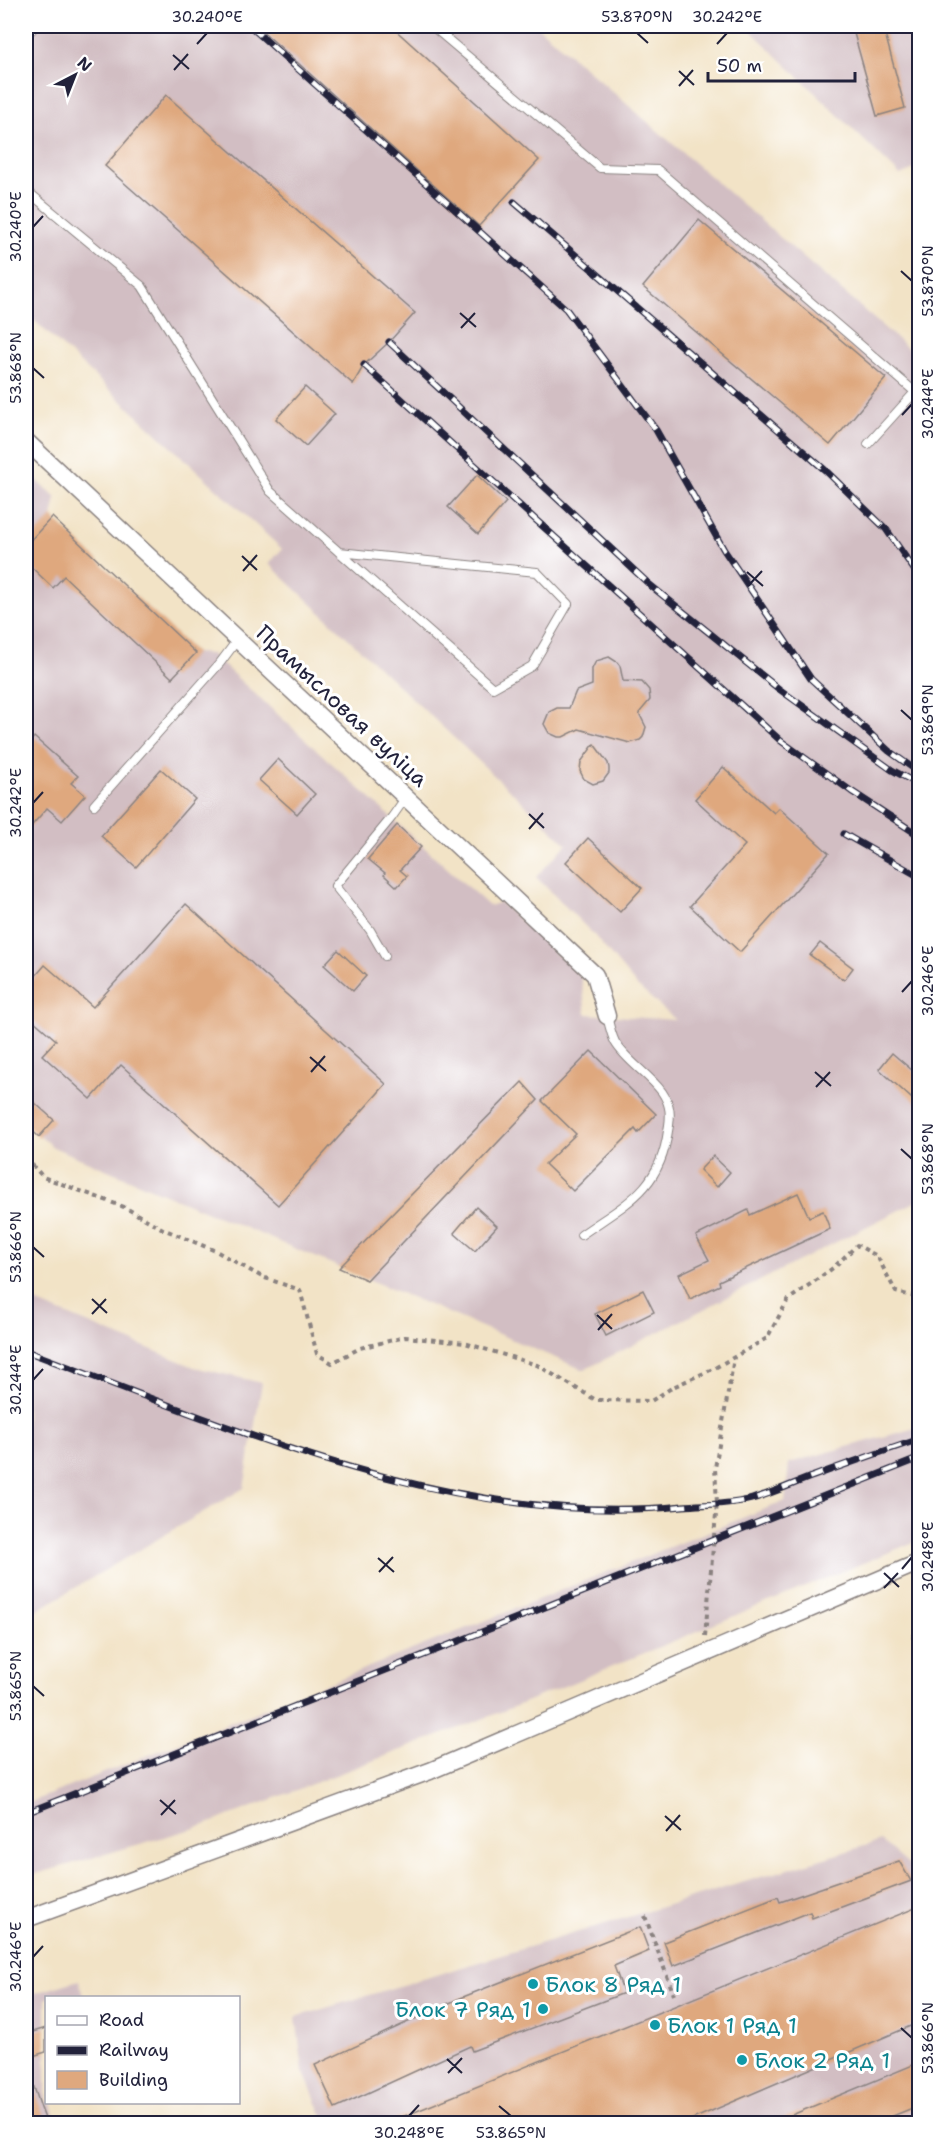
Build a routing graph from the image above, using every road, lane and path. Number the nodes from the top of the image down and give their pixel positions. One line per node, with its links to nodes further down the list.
1 (35, 26): 3 (lane)
2 (432, 26): 6 (lane)
3 (26, 36)
4 (26, 190): 7 (lane)
5 (26, 441): 8 (street, Прамысловая вуліца)
6 (868, 444)
7 (339, 552): 7 (lane)
8 (238, 639): 9 (street, Прамысловая вуліца); 10 (lane)
9 (406, 797): 11 (lane); 12 (street, Прамысловая вуліца)
10 (94, 805)
11 (385, 956)
12 (607, 1016): 14 (lane)
13 (26, 1158): 16 (path)
14 (581, 1235)
15 (920, 1298): 16 (path)
16 (734, 1357): 20 (path)
17 (920, 1562): 20 (street)
18 (920, 1610): 19 (path)
19 (913, 1640)
20 (704, 1653): 22 (street)
21 (645, 1916): 23 (path)
22 (26, 1919)
23 (674, 1995)

